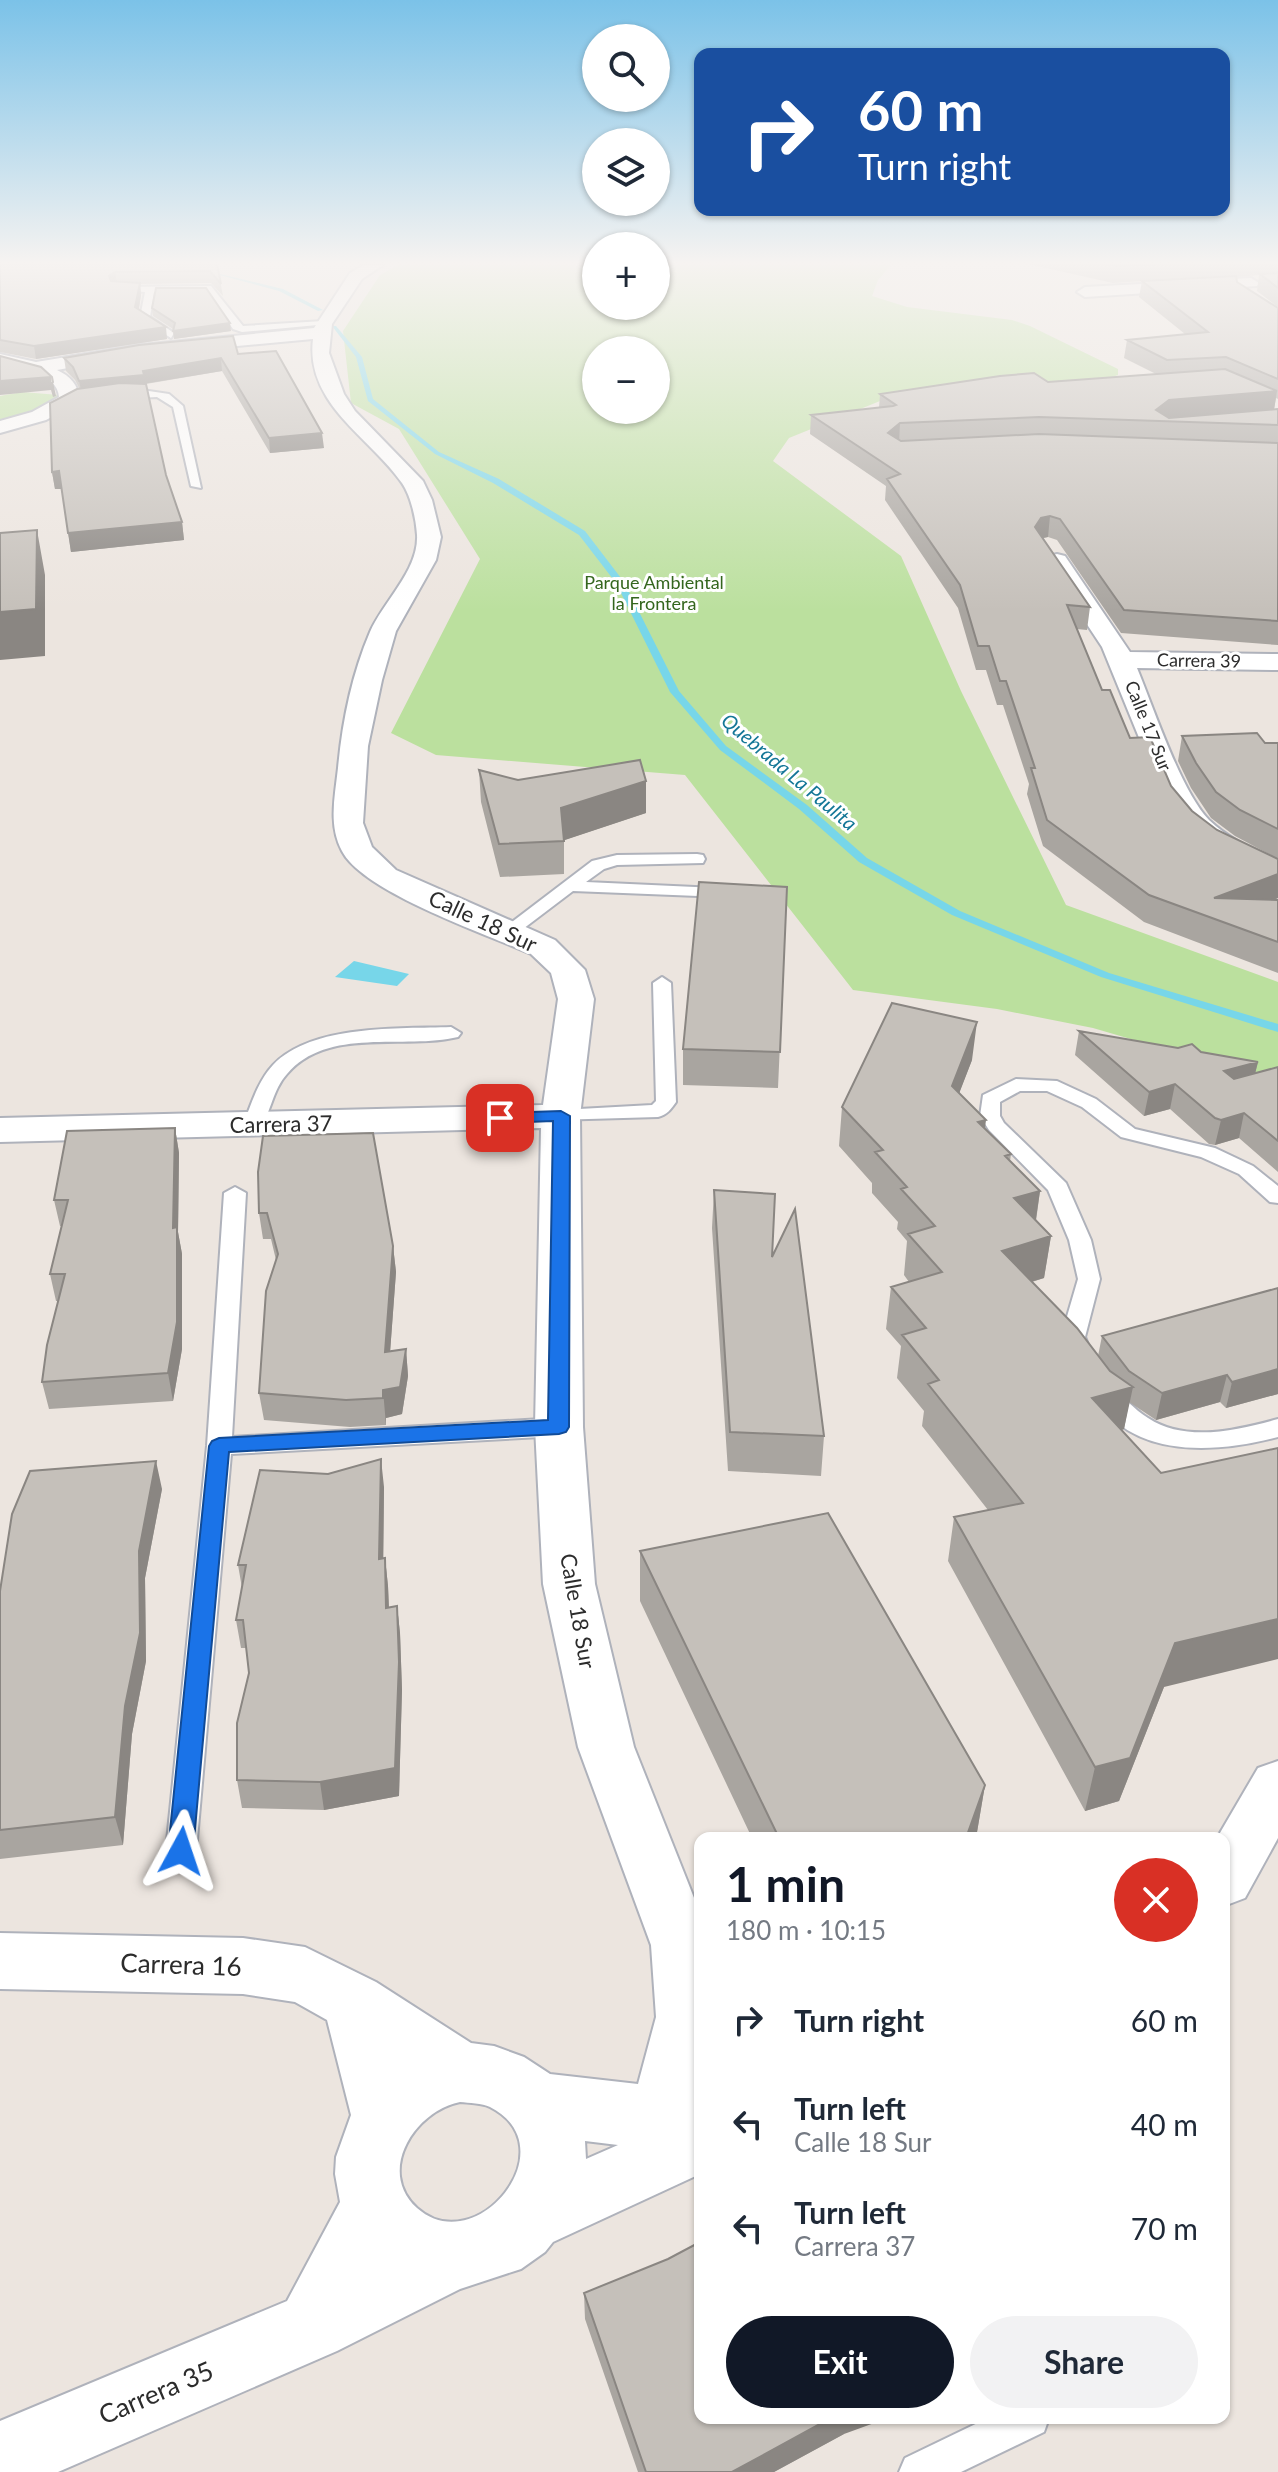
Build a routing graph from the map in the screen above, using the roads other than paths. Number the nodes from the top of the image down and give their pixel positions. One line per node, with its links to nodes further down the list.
1 (60, 380): 4 (street)
2 (329, 380): 13 (street, Calle 18 Sur)
3 (108, 397): 5 (lane)
4 (0, 427)
5 (197, 486)
6 (1049, 544): 7 (street, Calle 17 Sur)
7 (1121, 660): 8 (street, Carrera 39); 10 (street, Calle 17 Sur)
8 (1278, 662)
9 (697, 859): 11 (lane)
10 (1278, 875)
11 (570, 886): 12 (lane); 13 (lane)
12 (717, 893)
13 (509, 931): 16 (street, Calle 18 Sur)
14 (662, 983): 16 (lane)
15 (451, 1033): 17 (lane)
16 (561, 1116): 17 (street, Carrera 37); 21 (street, Calle 18 Sur)
17 (253, 1125): 18 (street, Carrera 37)
18 (0, 1130)
19 (235, 1193): 23 (lane)
20 (1278, 1197): 22 (lane)
21 (559, 1427): 23 (lane); 27 (street, Calle 18 Sur)
22 (1278, 1428)
23 (219, 1446): 25 (lane)
24 (1278, 1785): 26 (street)
25 (181, 1851)
26 (1230, 1869)
27 (691, 1956): 33 (street, Calle 18 Sur)
28 (0, 1961): 29 (street, Carrera 16)
29 (354, 2002): 30 (street, Carrera 16); 32 (street)
30 (460, 2072): 31 (street); 32 (street)
31 (536, 2104): 33 (street); 35 (street)
32 (384, 2116): 34 (street)
33 (686, 2126): 35 (street)
34 (375, 2207): 36 (street); 37 (street)
35 (535, 2215): 36 (street)
36 (451, 2256): 37 (street, Carrera 35)
37 (312, 2326): 39 (street, Carrera 35)
38 (1018, 2424): 40 (lane)
39 (0, 2459)
40 (919, 2472)

